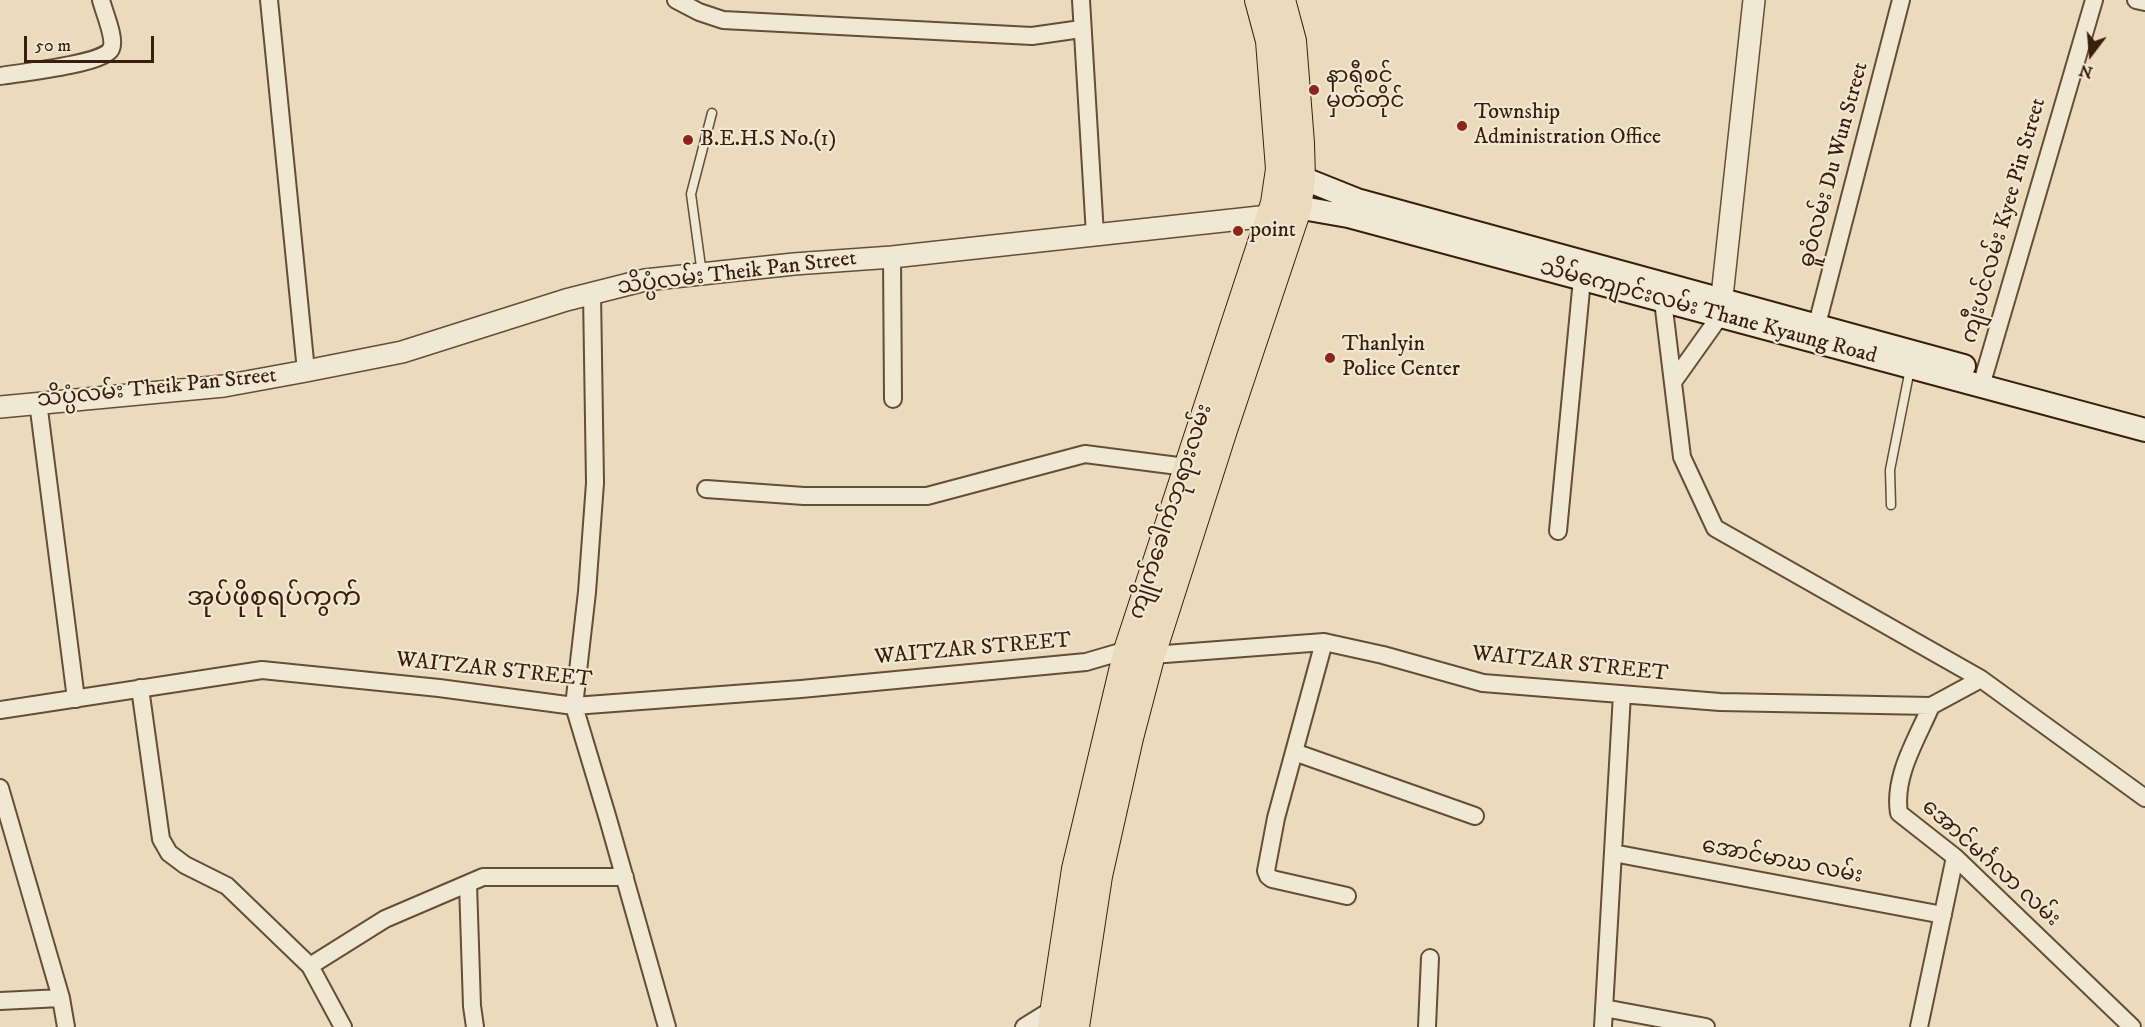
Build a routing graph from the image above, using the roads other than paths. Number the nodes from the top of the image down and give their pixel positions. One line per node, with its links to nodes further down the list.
1 (101, 0): 13 (street)
2 (269, 0): 27 (street)
3 (676, 0): 12 (street)
4 (1081, 0): 12 (street)
5 (1258, 0): 15 (main road, ကျိုက်ခေါက်ဘုရားလမ်း)
6 (1282, 0): 15 (main road, ကျိုက်ခေါက်ဘုရားလမ်း)
7 (1754, 0): 24 (street)
8 (1901, 0): 25 (street, ဓူဝံလမ်း Du Wun Street)
9 (2094, 0): 28 (street, ကျီးပင်လမ်း Kyee Pin Street)
10 (2136, 0): 11 (street)
11 (2145, 2)
12 (1081, 29): 18 (street)
13 (0, 76)
14 (712, 113): 20 (lane)
15 (1291, 174): 16 (main road, ကျိုက်ခေါက်ဘုရားလမ်း); 17 (main road, ကျိုက်ခေါက်ဘုရားလမ်း); 24 (main road, သိမ်ကျောင်းလမ်း Thane Kyaung Road)
16 (1299, 209): 17 (main road, သိမ်ကျောင်းလမ်း Thane Kyaung Road); 21 (main road, သိမ်ကျောင်းလမ်း Thane Kyaung Road); 41 (main road, ကျိုက်ခေါက်ဘုရားလမ်း)
17 (1269, 216): 18 (street, သိပ္ပံလမ်း Theik Pan Street); 35 (main road, ကျိုက်ခေါက်ဘုရားလမ်း)
18 (1095, 235): 19 (street, သိပ္ပံလမ်း Theik Pan Street)
19 (892, 257): 20 (street, သိပ္ပံလမ်း Theik Pan Street); 30 (street)
20 (702, 274): 22 (street, သိပ္ပံလမ်း Theik Pan Street)
21 (1582, 279): 23 (main road, သိမ်ကျောင်းလမ်း Thane Kyaung Road); 38 (street)
22 (591, 293): 27 (street, သိပ္ပံလမ်း Theik Pan Street); 46 (street)
23 (1663, 301): 24 (main road, သိမ်ကျောင်းလမ်း Thane Kyaung Road); 29 (street)
24 (1722, 307): 25 (main road, သိမ်ကျောင်းလမ်း Thane Kyaung Road); 29 (street)
25 (1815, 333): 26 (main road, သိမ်ကျောင်းလမ်း Thane Kyaung Road)
26 (1913, 359): 28 (main road, သိမ်ကျောင်းလမ်း Thane Kyaung Road); 37 (lane)
27 (306, 371): 31 (street, သိပ္ပံလမ်း Theik Pan Street)
28 (1983, 378): 33 (main road, သိမ်ကျောင်းလမ်း Thane Kyaung Road); 34 (main road, သိမ်ကျောင်းလမ်း Thane Kyaung Road)
29 (1672, 382): 42 (street)
30 (893, 399)
31 (38, 402): 32 (street, သိပ္ပံလမ်း Theik Pan Street); 45 (street)
32 (0, 407)
33 (2145, 416)
34 (2145, 430)
35 (1186, 467): 36 (street); 40 (main road, ကျိုက်ခေါက်ဘုရားလမ်း)
36 (706, 489)
37 (1892, 506)
38 (1558, 531)
39 (1324, 642): 41 (street, WAITZAR STREET); 44 (street, WAITZAR STREET); 49 (street)
40 (1127, 650): 46 (street, WAITZAR STREET); 64 (main road, ကျိုက်ခေါက်ဘုရားလမ်း)
41 (1152, 655): 70 (main road, ကျိုက်ခေါက်ဘုရားလမ်း)
42 (1981, 679): 47 (street, WAITZAR STREET); 51 (street)
43 (140, 688): 45 (street, WAITZAR STREET); 46 (street, WAITZAR STREET); 60 (street)
44 (1622, 694): 47 (street, WAITZAR STREET); 53 (street)
45 (76, 699): 48 (street, WAITZAR STREET)
46 (574, 706): 55 (street)
47 (1931, 706): 54 (street, အောင်မင်္ဂလာ လမ်း)
48 (0, 710)
49 (1294, 752): 52 (street); 57 (street)
50 (0, 788): 61 (street)
51 (2145, 798)
52 (1475, 816)
53 (1613, 853): 58 (street, အောင်မာဃ လမ်း); 63 (street)
54 (1955, 857): 58 (street); 75 (street, အောင်မင်္ဂလာ လမ်း)
55 (625, 877): 56 (street); 68 (street)
56 (468, 884): 60 (street); 67 (street)
57 (1347, 896)
58 (1943, 915): 74 (street)
59 (1430, 958): 71 (street)
60 (310, 966): 66 (street)
61 (61, 998): 62 (street); 65 (street)
62 (0, 1001)
63 (1604, 1008): 72 (street); 73 (street)
64 (1052, 1018): 69 (street)
65 (66, 1027)
66 (343, 1027)
67 (475, 1027)
68 (667, 1027)
69 (1024, 1027)
70 (1076, 1027)
71 (1427, 1027)
72 (1603, 1027)
73 (1706, 1027)
74 (1919, 1027)
75 (2132, 1027)

